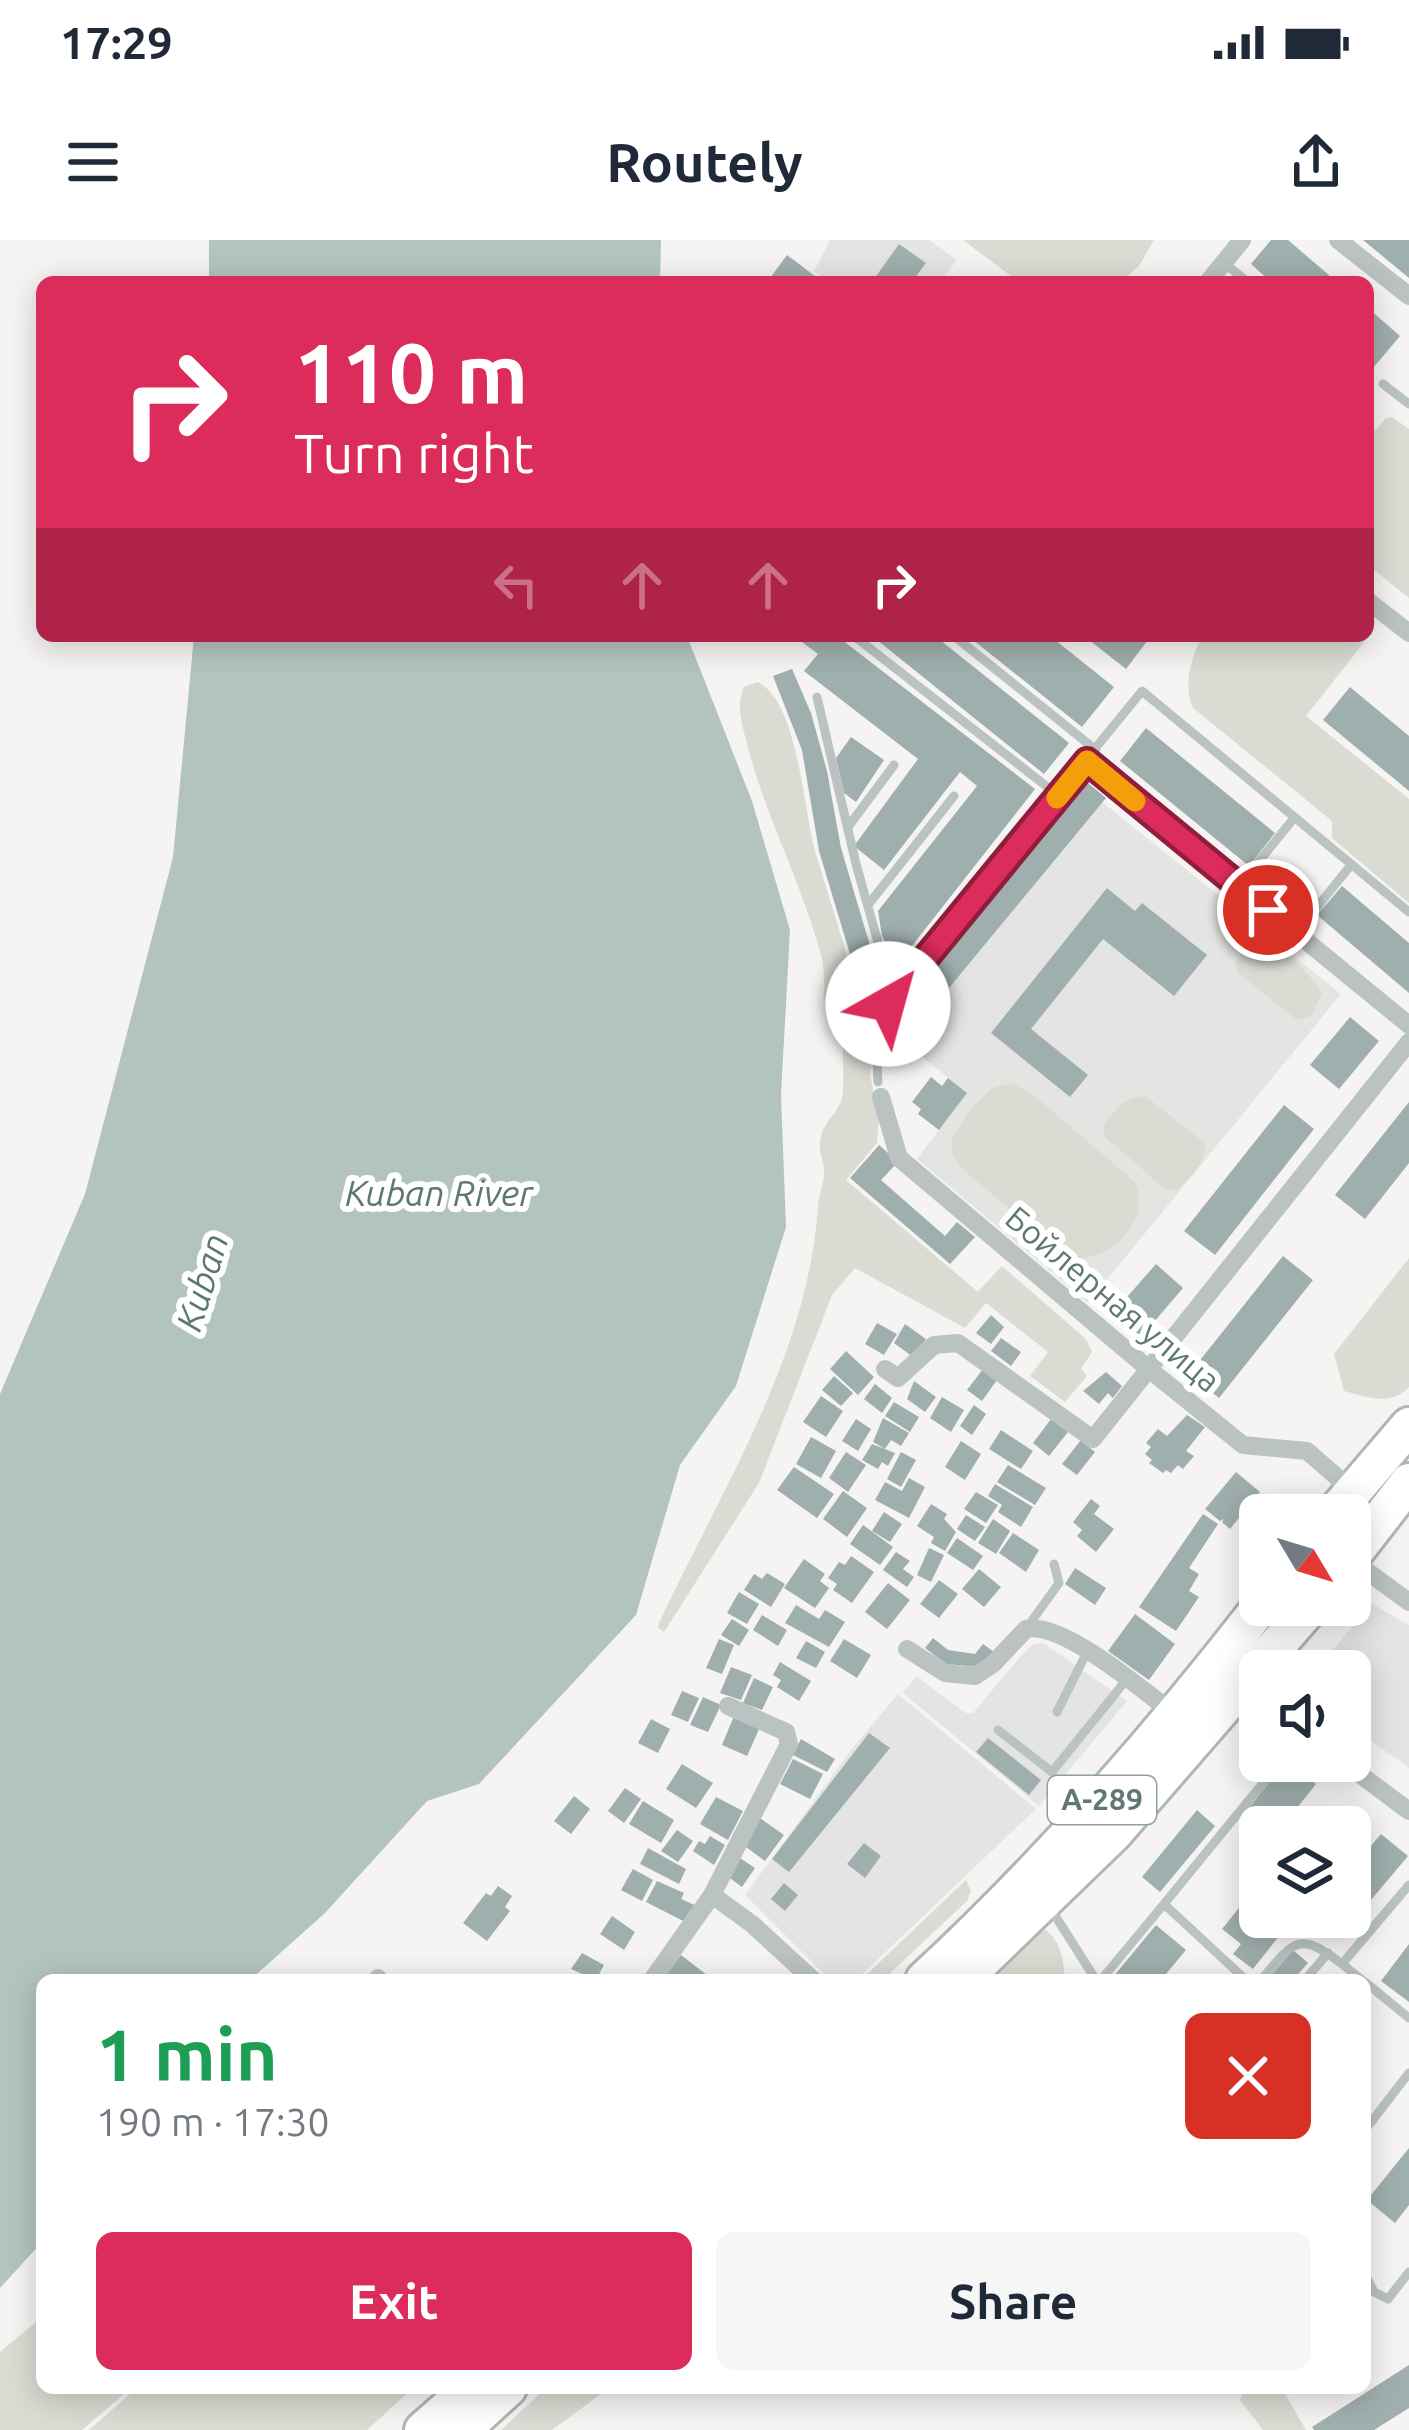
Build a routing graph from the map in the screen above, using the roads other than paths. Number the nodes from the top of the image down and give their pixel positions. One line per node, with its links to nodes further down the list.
1 (1242, 240): 3 (street)
2 (1337, 240): 6 (street)
3 (1224, 263): 4 (street); 5 (lane)
4 (1213, 276)
5 (1240, 276)
6 (1409, 296)
7 (1374, 380): 8 (lane)
8 (1409, 404)
9 (1374, 606): 10 (street)
10 (1409, 633)
11 (862, 642): 17 (lane)
12 (961, 642): 14 (lane)
13 (817, 697): 19 (lane)
14 (1091, 756): 17 (lane); 18 (lane); 21 (street)
15 (894, 765): 19 (lane)
16 (954, 796): 22 (lane)
17 (1058, 796): 25 (lane)
18 (1294, 818): 20 (lane); 21 (lane)
19 (848, 827): 22 (lane)
20 (1351, 865): 23 (lane); 24 (lane)
21 (1239, 886): 24 (street)
22 (868, 905): 25 (lane)
23 (1409, 912)
24 (1296, 933): 26 (street)
25 (893, 996): 28 (lane)
26 (1409, 1025)
27 (1409, 1042): 30 (street)
28 (880, 1089): 30 (street, Бойлерная улица)
29 (885, 1369): 30 (street)
30 (1150, 1370): 33 (street, Бойлерная улица)
31 (1409, 1426): 34 (highway)
32 (1409, 1482): 35 (highway)
33 (1337, 1494)
34 (1351, 1494)
35 (1371, 1532)
36 (1054, 1564): 40 (lane)
37 (1371, 1574): 38 (street)
38 (1409, 1601)
39 (1245, 1626): 47 (highway, А-289)
40 (1026, 1629): 41 (street); 42 (street)
41 (907, 1649)
42 (1087, 1652): 43 (street); 46 (lane)
43 (1127, 1679): 47 (street); 48 (lane)
44 (1239, 1701): 49 (highway, А-289)
45 (728, 1706): 54 (street)
46 (1058, 1712)
47 (1174, 1714): 49 (highway, А-289)
48 (998, 1730)
49 (1157, 1760): 55 (highway, А-289); 61 (highway, А-289)
50 (1264, 1782): 56 (lane)
51 (1370, 1782): 52 (street)
52 (1409, 1811)
53 (1409, 1885): 58 (lane)
54 (712, 1894): 59 (street); 60 (street)
55 (1046, 1902): 62 (highway, А-289); 63 (lane)
56 (1164, 1904): 64 (lane); 65 (lane)
57 (1328, 1953): 58 (lane); 66 (lane); 67 (lane)
58 (1342, 1964): 68 (lane)
59 (656, 1974)
60 (806, 1974)
61 (930, 1974)
62 (968, 1974)
63 (1095, 1974)
64 (1104, 1974)
65 (1240, 1974)
66 (1266, 1974)
67 (1310, 1974)
68 (1355, 1974)
69 (1371, 1987): 70 (lane)
70 (1409, 2018)
71 (1409, 2073): 72 (lane)
72 (1371, 2122)
73 (1409, 2272): 74 (lane)
74 (1371, 2284)
75 (463, 2394): 77 (highway)
76 (501, 2394): 78 (highway)
77 (423, 2430)
78 (462, 2430)

